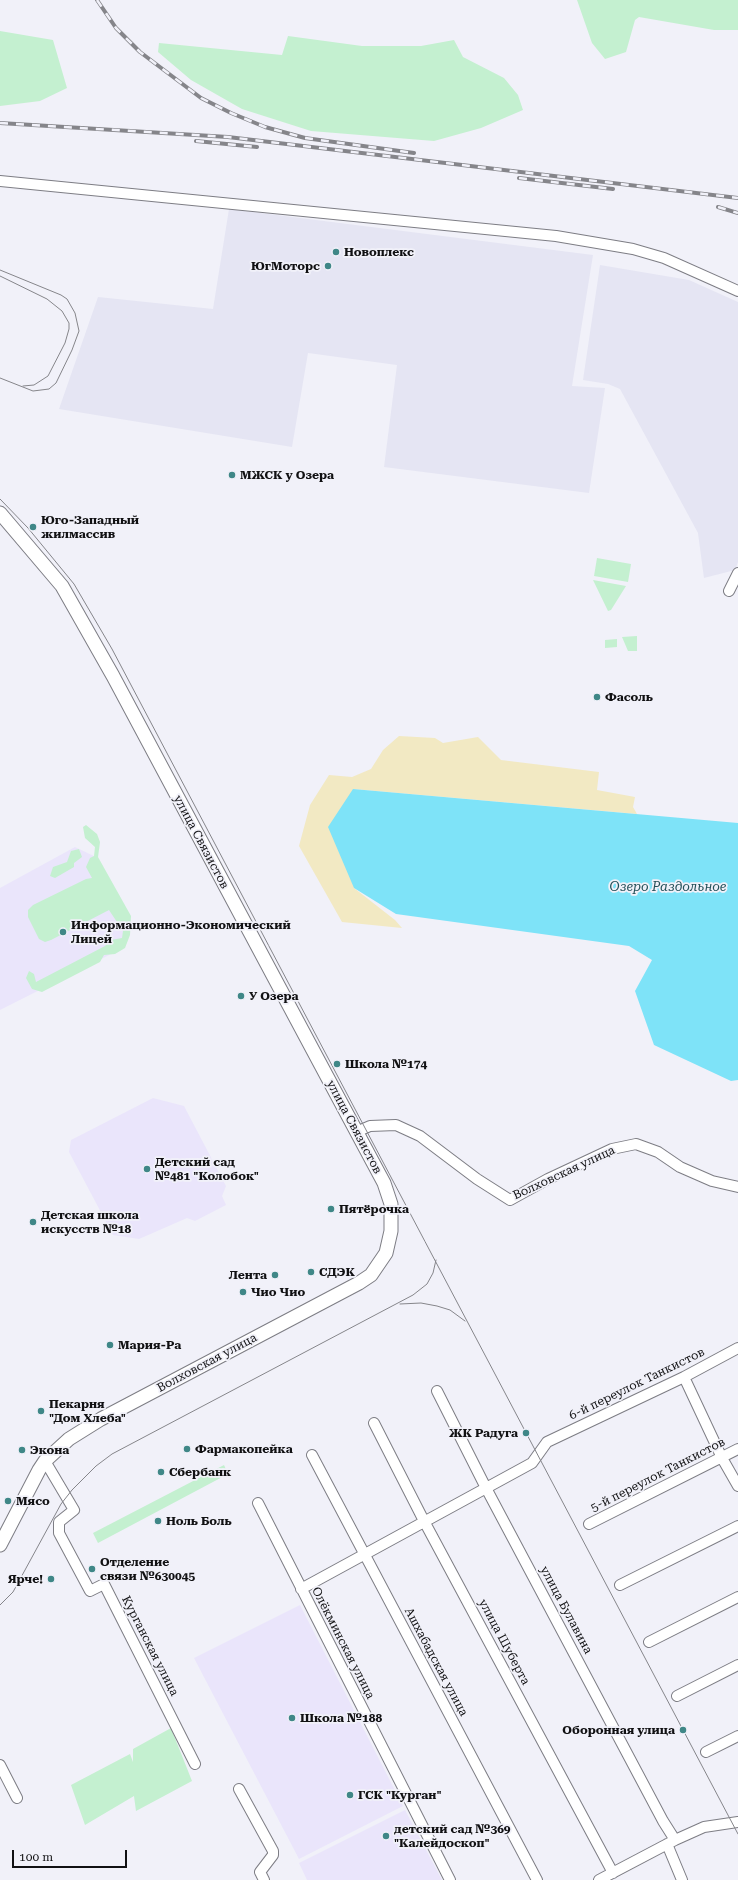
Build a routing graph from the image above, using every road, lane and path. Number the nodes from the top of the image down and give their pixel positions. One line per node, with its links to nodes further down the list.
1 (0, 181): 2 (street)
2 (738, 291)
3 (0, 513): 6 (main road, улица Связистов)
4 (738, 573): 5 (street)
5 (729, 591)
6 (356, 1132): 7 (main road, улица Связистов); 8 (street, Волховская улица)
7 (384, 1183): 16 (main road, Волховская улица)
8 (738, 1187)
9 (738, 1348): 10 (street, 6-й переулок Танкистов)
10 (684, 1377): 15 (street); 18 (street, 6-й переулок Танкистов)
11 (437, 1391): 18 (street, улица Булавина)
12 (374, 1423): 20 (street, улица Шуберта)
13 (738, 1449): 15 (street, 5-й переулок Танкистов)
14 (312, 1455): 24 (street, Ашхабадская улица)
15 (722, 1458): 17 (street); 21 (street, 5-й переулок Танкистов)
16 (45, 1461): 23 (main road, Волховская улица); 33 (street, Курганская улица)
17 (738, 1486)
18 (486, 1488): 20 (street); 38 (street, улица Булавина)
19 (258, 1503): 26 (street, Олёкминская улица)
20 (424, 1521): 24 (street); 39 (street, улица Шуберта)
21 (589, 1524)
22 (738, 1526): 25 (street)
23 (0, 1545)
24 (364, 1553): 26 (street); 42 (street, Ашхабадская улица)
25 (620, 1585)
26 (301, 1589): 41 (street, Олёкминская улица)
27 (738, 1597): 28 (street)
28 (649, 1642)
29 (738, 1665): 30 (street)
30 (677, 1696)
31 (738, 1736): 32 (street)
32 (706, 1752)
33 (195, 1764)
34 (0, 1765): 36 (street)
35 (239, 1789): 40 (street)
36 (17, 1798)
37 (738, 1822): 38 (street)
38 (671, 1842): 39 (street); 44 (street, улица Булавина)
39 (613, 1872): 43 (street)
40 (264, 1880)
41 (450, 1880)
42 (537, 1880)
43 (599, 1880)
44 (682, 1880)

